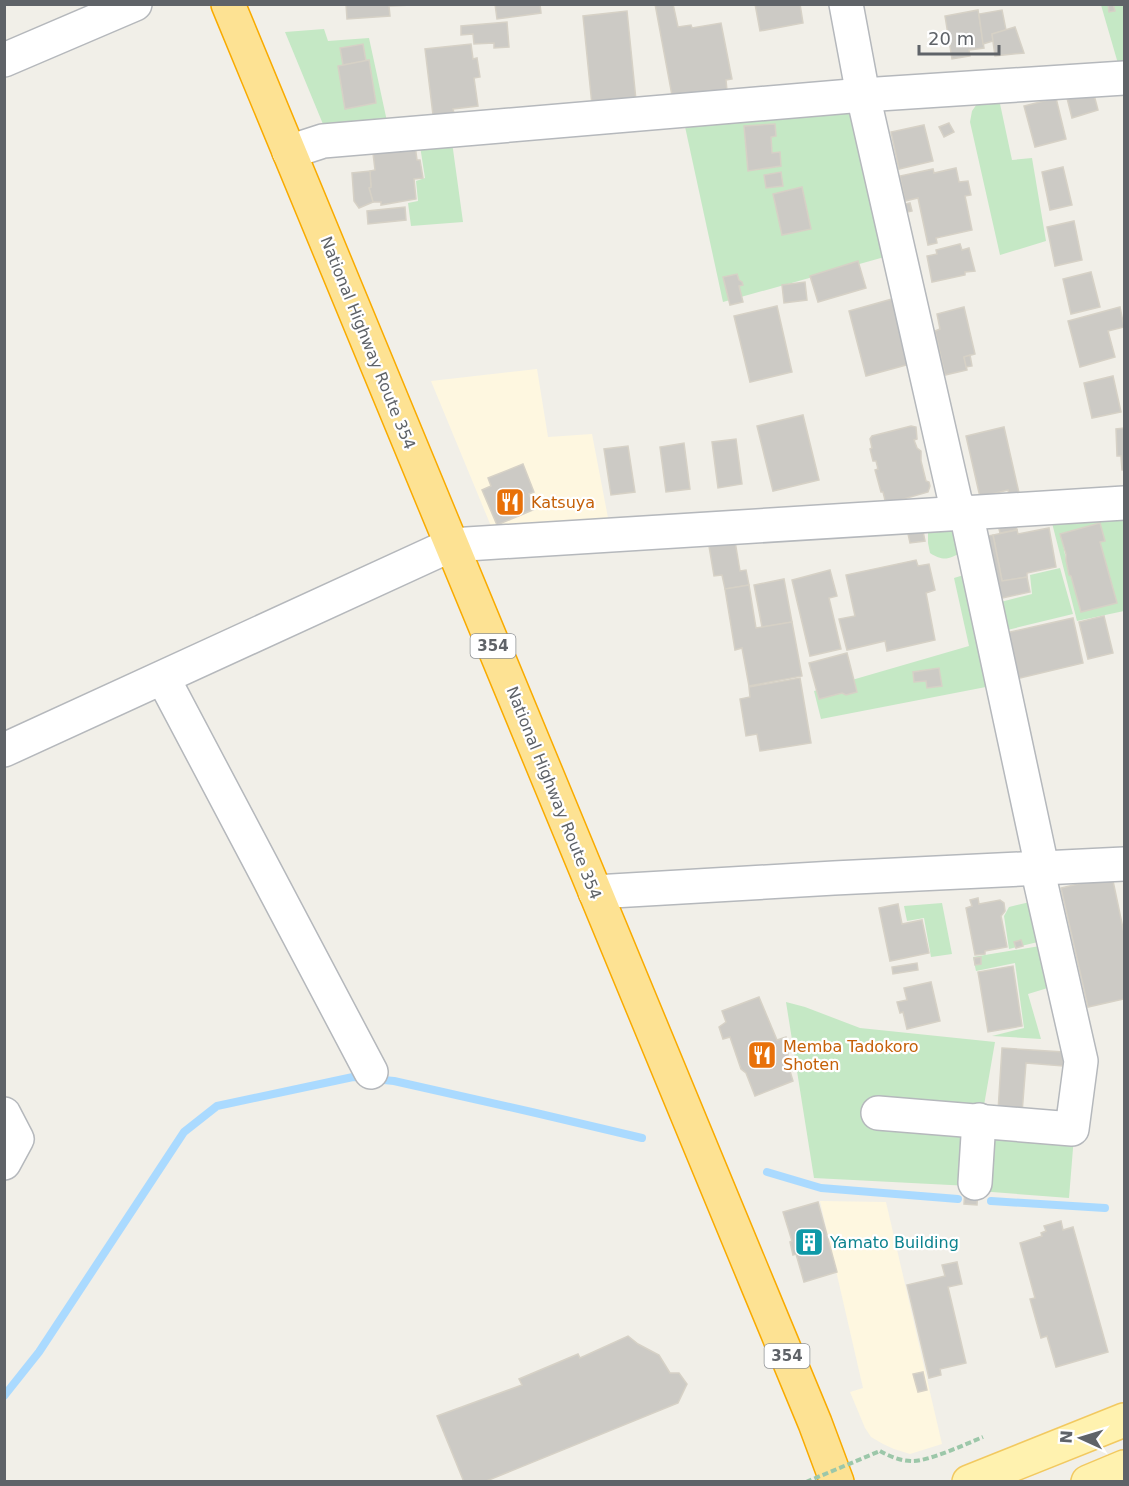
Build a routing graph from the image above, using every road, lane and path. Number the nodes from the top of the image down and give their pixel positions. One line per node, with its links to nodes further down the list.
1 (135, 4): 4 (street)
2 (228, 4): 7 (highway, National Highway Route 354 / 354)
3 (846, 4): 6 (street)
4 (4, 60)
5 (1122, 87): 6 (street)
6 (863, 95): 7 (street); 9 (street)
7 (289, 152): 10 (highway, National Highway Route 354 / 354)
8 (1125, 503): 9 (street)
9 (961, 512): 10 (street); 14 (street)
10 (452, 545): 11 (street); 15 (highway, National Highway Route 354 / 354)
11 (163, 678): 12 (street); 16 (street)
12 (4, 750)
13 (1125, 864): 14 (street)
14 (1039, 869): 15 (street); 19 (street)
15 (595, 892): 26 (highway, National Highway Route 354 / 354)
16 (371, 1072)
17 (878, 1113): 19 (street)
18 (4, 1114): 20 (street)
19 (979, 1120): 21 (street)
20 (4, 1163)
21 (975, 1183)
22 (1125, 1420): 27 (main road)
23 (983, 1437): 25 (path, bridge)
24 (1125, 1467): 28 (main road)
25 (806, 1482)
26 (837, 1482)
27 (969, 1482)
28 (1088, 1482)

